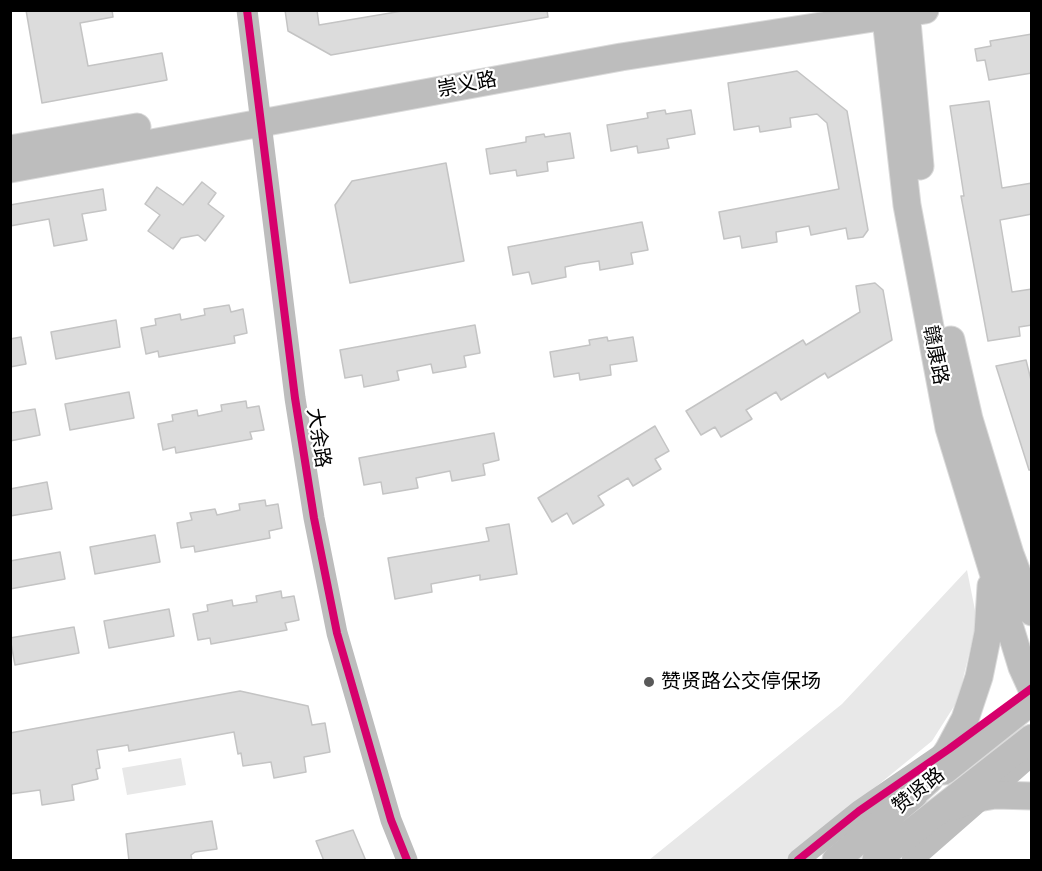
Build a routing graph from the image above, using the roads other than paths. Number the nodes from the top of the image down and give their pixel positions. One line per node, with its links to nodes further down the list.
1 (247, 10): 4 (street, 大余路)
2 (801, 10): 4 (main road, 崇义路)
3 (902, 12): 4 (main road, 崇义路); 7 (main road, 赣康路)
4 (260, 115): 5 (main road, 崇义路); 6 (main road, 崇义路); 19 (street, 大余路)
5 (10, 149)
6 (10, 169)
7 (1001, 560): 8 (main road); 9 (main road, 赣康路); 10 (main road, 赣康路); 13 (main road)
8 (1032, 570)
9 (1032, 612)
10 (1031, 689): 13 (street)
11 (1032, 700): 17 (main road, 赞贤路)
12 (1032, 738): 18 (main road, 赞贤路)
13 (949, 749): 17 (main road); 20 (street)
14 (1032, 755): 16 (street)
15 (1032, 796): 16 (main road)
16 (984, 797): 18 (main road); 23 (street)
17 (900, 806): 21 (main road, 赞贤路)
18 (933, 818): 22 (main road, 赞贤路)
19 (406, 861)
20 (798, 861)
21 (836, 861)
22 (876, 861)
23 (912, 861)

